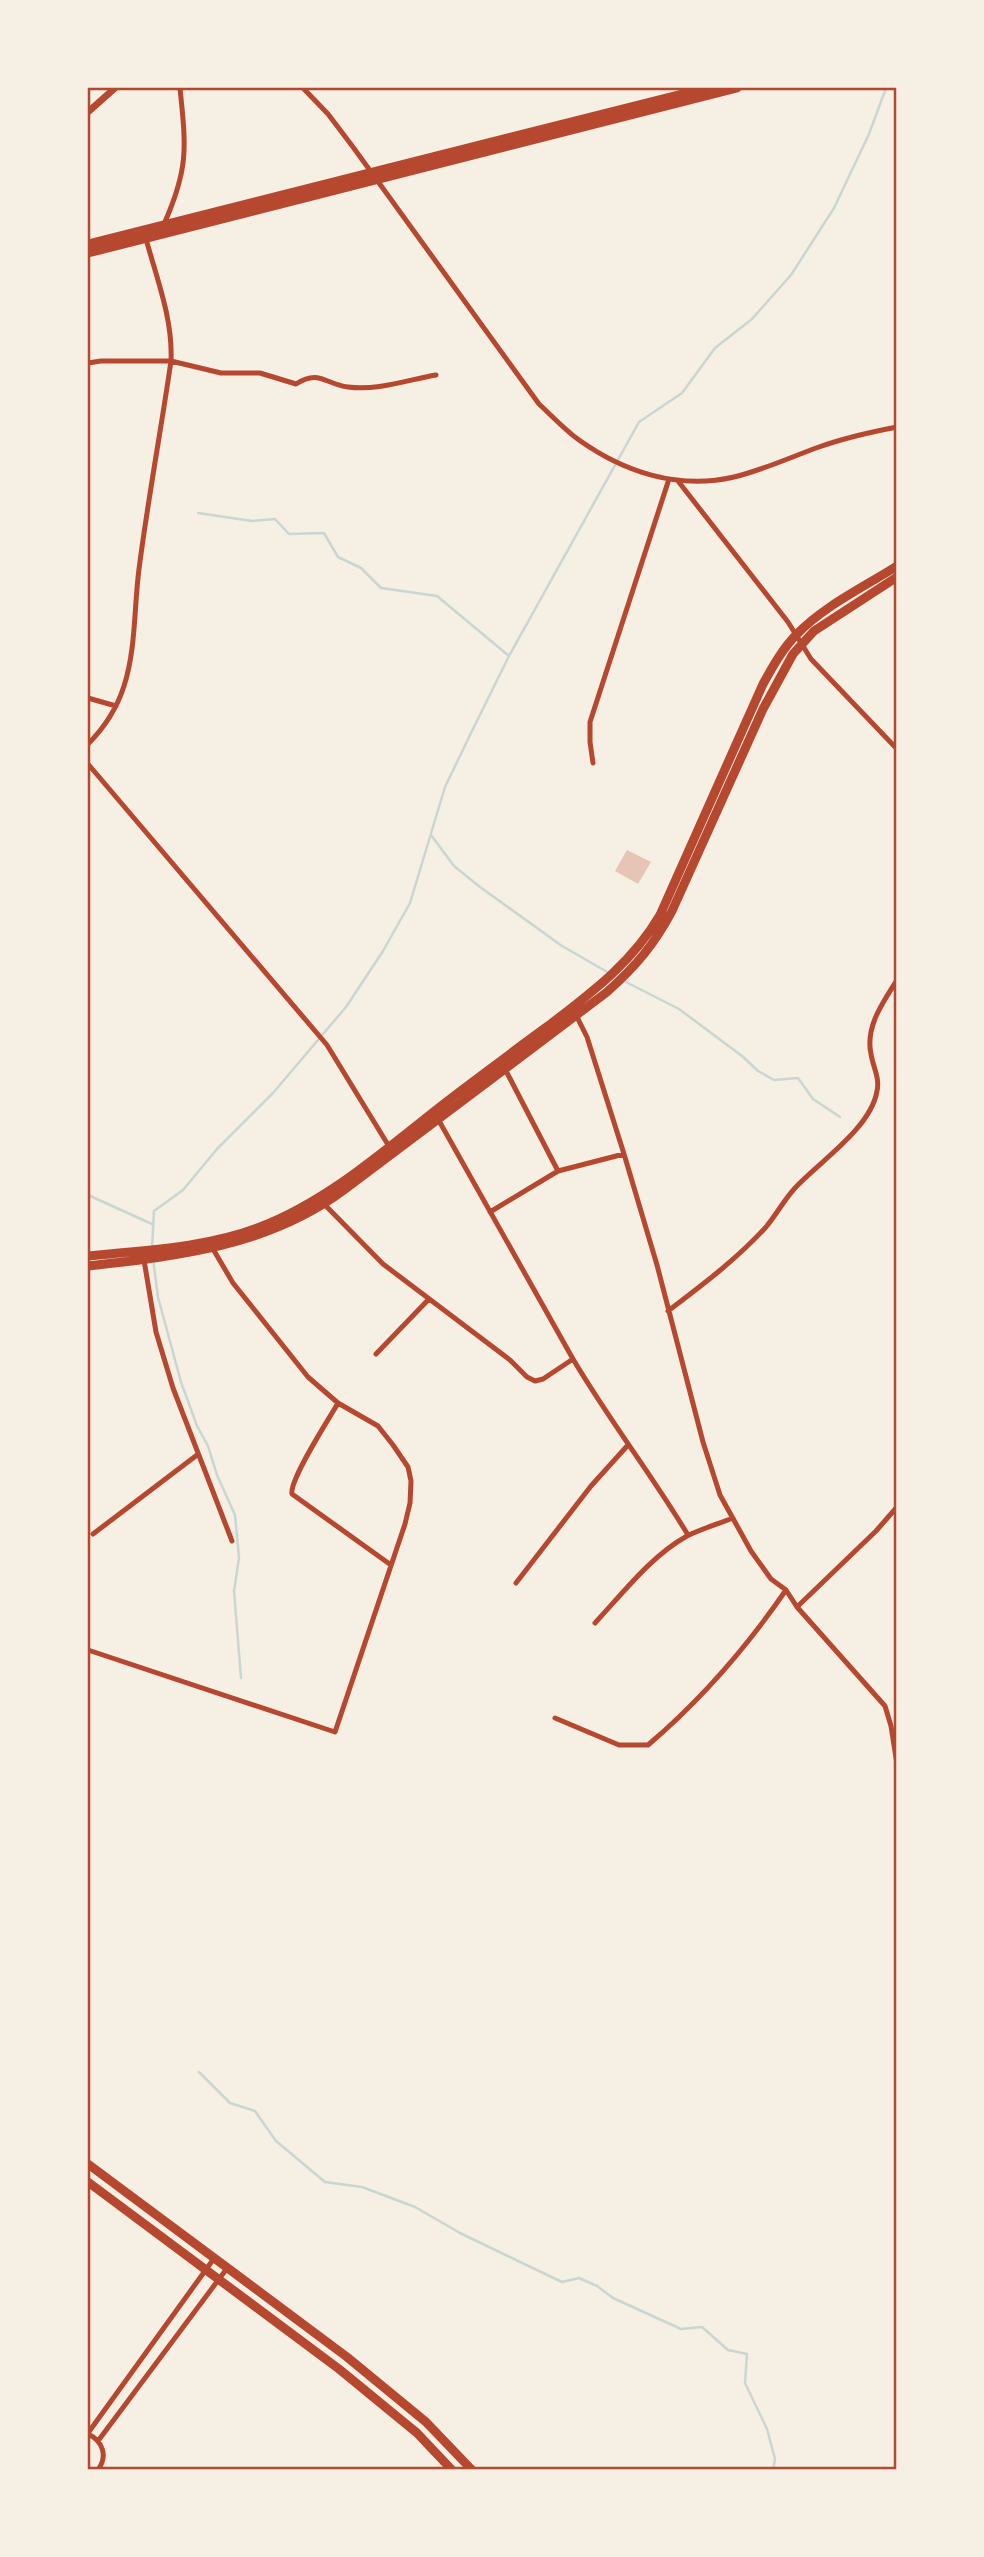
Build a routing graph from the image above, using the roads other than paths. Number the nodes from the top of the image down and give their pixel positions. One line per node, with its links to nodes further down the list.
1 (115, 88): 6 (street)
2 (180, 88): 8 (street)
3 (303, 88): 7 (street)
4 (706, 88): 7 (highway)
5 (737, 88): 7 (highway)
6 (88, 112)
7 (373, 177): 8 (highway); 9 (highway); 16 (street)
8 (162, 227): 10 (highway)
9 (146, 239): 11 (highway); 12 (street)
10 (88, 244)
11 (88, 253)
12 (171, 361): 13 (street); 14 (street); 23 (street)
13 (88, 363)
14 (436, 375)
15 (897, 427): 17 (street)
16 (669, 479): 17 (street); 26 (street)
17 (678, 481): 20 (street)
18 (897, 566): 20 (highway)
19 (897, 577): 21 (highway)
20 (795, 635): 21 (street); 29 (highway)
21 (801, 644): 25 (street); 29 (highway)
22 (88, 698): 23 (street)
23 (116, 706): 24 (street)
24 (88, 744)
25 (897, 748)
26 (593, 763)
27 (88, 764): 32 (street)
28 (897, 980): 42 (street)
29 (574, 1012): 30 (highway); 32 (highway); 33 (street)
30 (505, 1069): 31 (highway); 34 (street)
31 (438, 1119): 32 (highway); 36 (street)
32 (391, 1149): 35 (highway); 38 (highway)
33 (624, 1154): 34 (street); 42 (street)
34 (558, 1171): 36 (street)
35 (324, 1204): 37 (highway); 41 (street)
36 (490, 1212): 44 (street)
37 (213, 1249): 38 (highway); 45 (street)
38 (151, 1255): 39 (highway); 40 (highway); 47 (street)
39 (88, 1256)
40 (88, 1266)
41 (428, 1300): 43 (street); 44 (street)
42 (668, 1311): 49 (street)
43 (376, 1354)
44 (573, 1359): 46 (street)
45 (338, 1403): 53 (street); 53 (street)
46 (628, 1445): 51 (street); 54 (street)
47 (197, 1455): 50 (street); 52 (street)
48 (897, 1507): 56 (street)
49 (733, 1518): 51 (street); 55 (street)
50 (93, 1534)
51 (688, 1535): 57 (street)
52 (232, 1541)
53 (391, 1565): 58 (street)
54 (516, 1583)
55 (786, 1590): 56 (street); 59 (street)
56 (796, 1607): 60 (street)
57 (595, 1623)
58 (88, 1650)
59 (555, 1718)
60 (897, 1764)
61 (88, 2164): 63 (highway)
62 (88, 2182): 65 (highway)
63 (215, 2257): 64 (highway); 65 (street)
64 (229, 2267): 66 (street); 69 (highway)
65 (206, 2269): 66 (highway); 67 (street)
66 (219, 2278): 68 (street); 70 (highway)
67 (146, 2350): 68 (street); 71 (street)
68 (159, 2359): 72 (street)
69 (402, 2402): 70 (highway); 75 (highway)
70 (393, 2413): 74 (highway)
71 (88, 2434): 72 (street)
72 (98, 2441): 73 (street)
73 (101, 2468)
74 (452, 2469)
75 (472, 2469)

